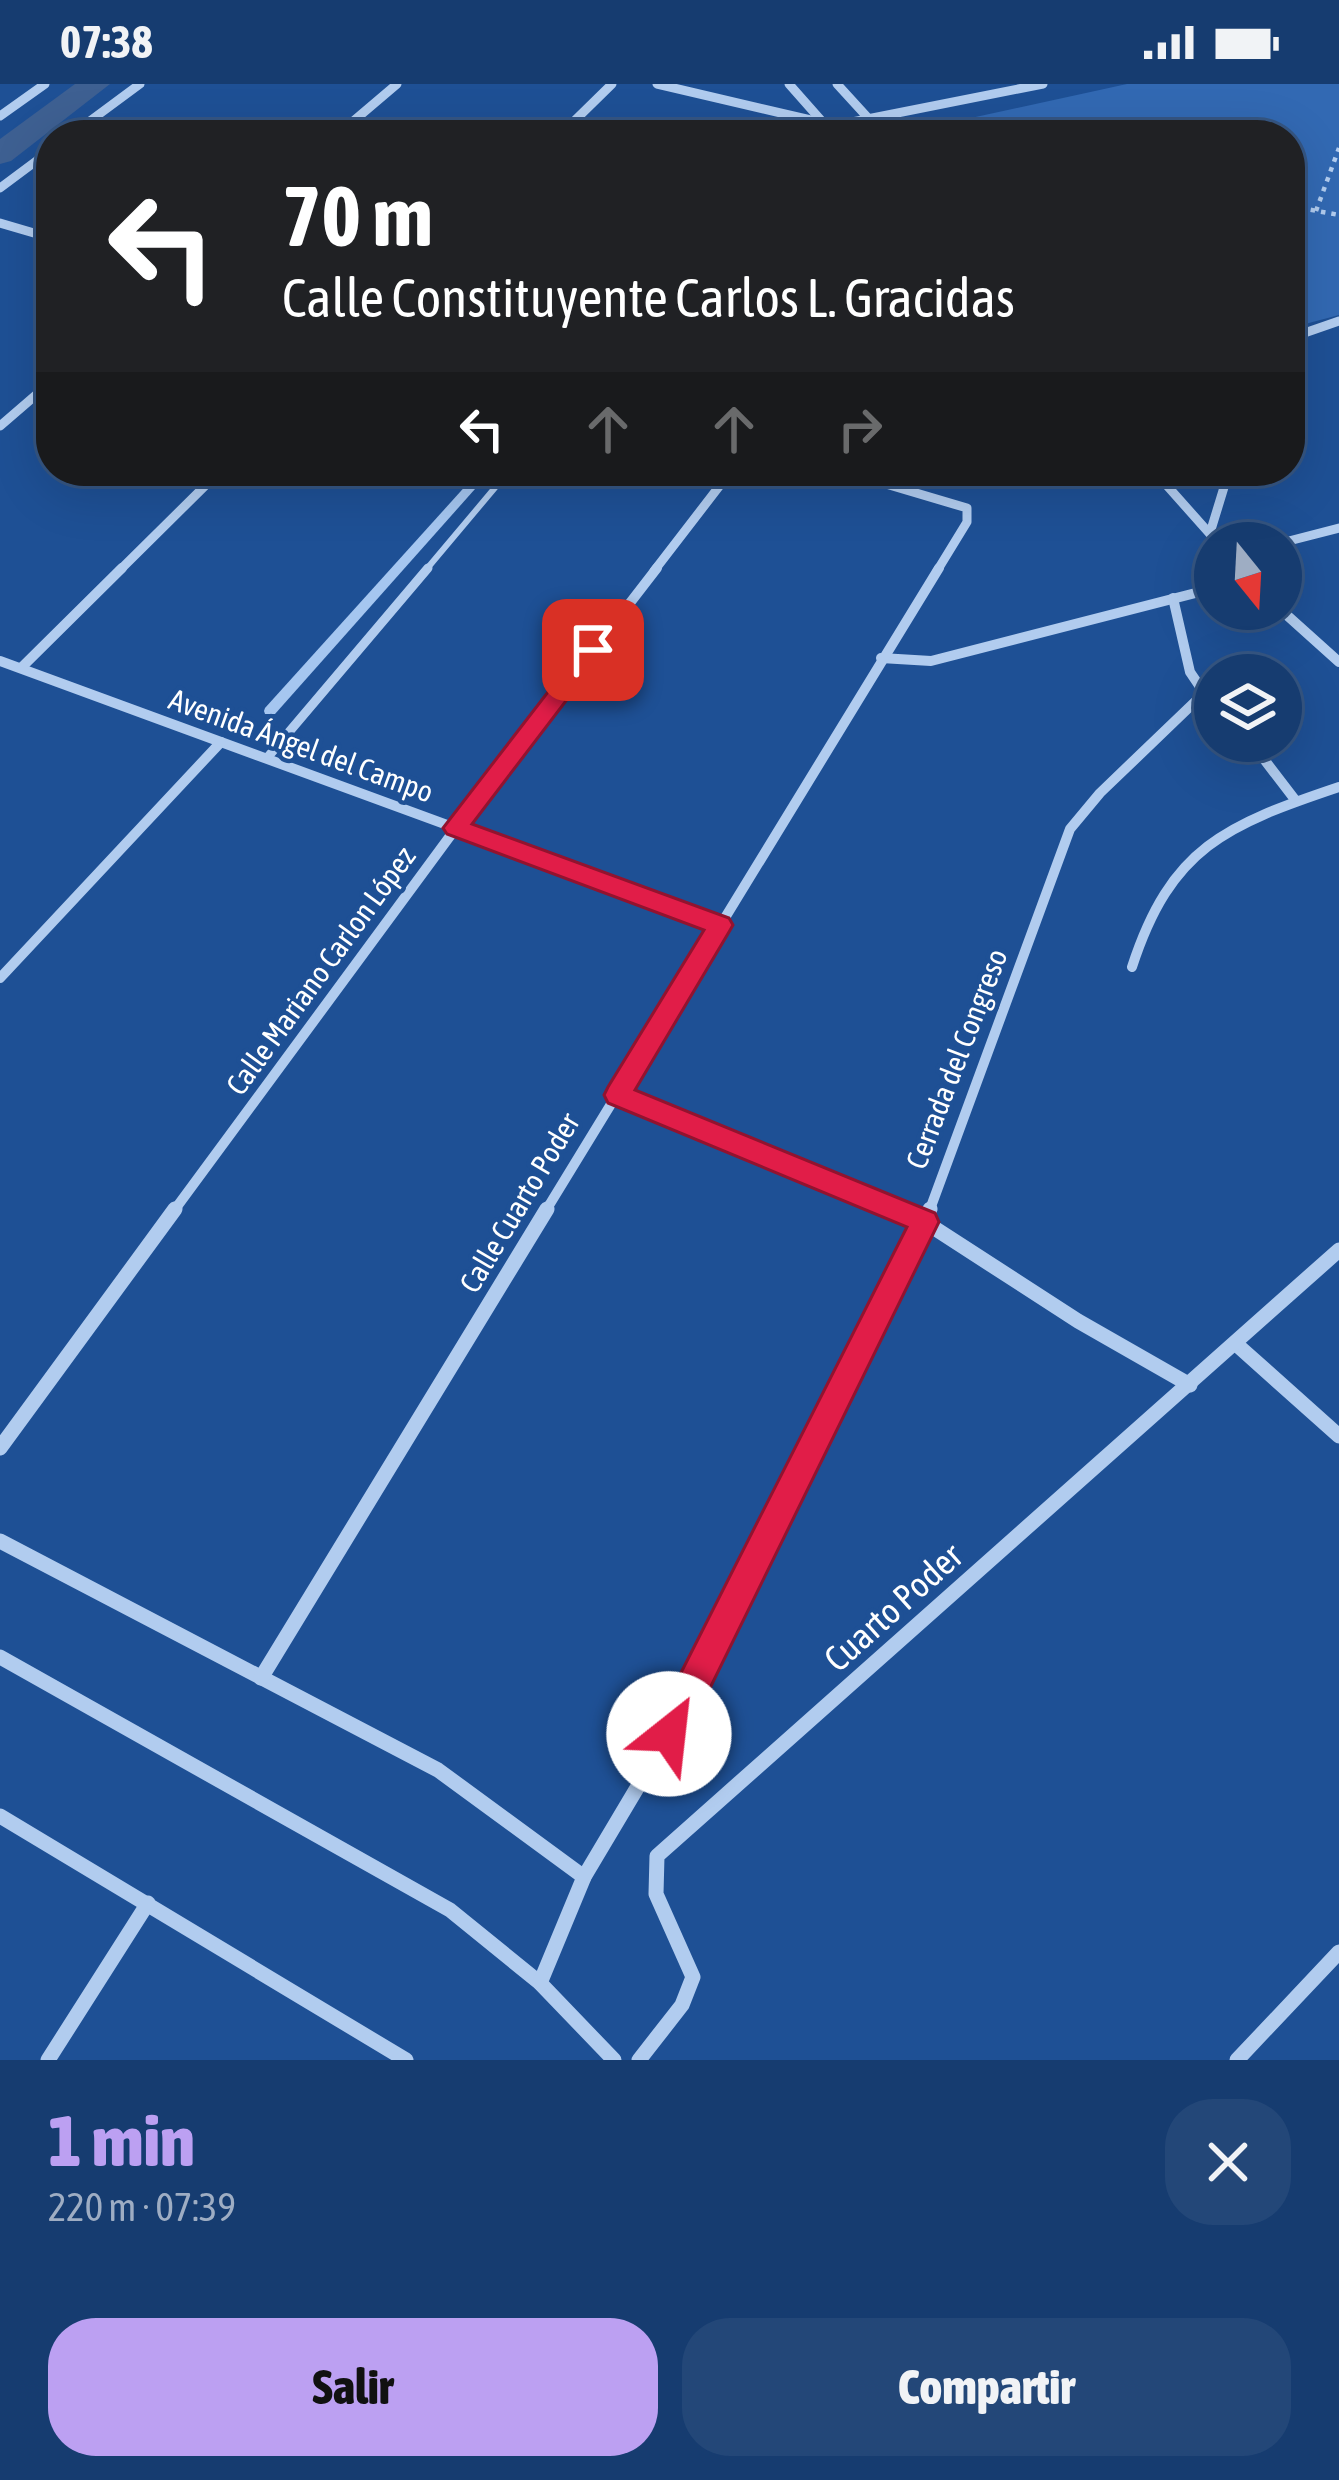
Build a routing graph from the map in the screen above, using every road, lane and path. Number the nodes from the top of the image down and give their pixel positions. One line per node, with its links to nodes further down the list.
1 (45, 84): 9 (street)
2 (140, 84): 11 (street)
3 (397, 84): 12 (street)
4 (612, 84): 13 (street)
5 (657, 84): 14 (street)
6 (789, 84): 15 (street)
7 (836, 84): 10 (street)
8 (1043, 84): 10 (street)
9 (0, 116)
10 (868, 119): 16 (street)
11 (91, 120)
12 (355, 120)
13 (575, 120)
14 (811, 120)
15 (821, 120)
16 (863, 120)
17 (1339, 148): 21 (path)
18 (36, 161): 19 (street)
19 (0, 188)
20 (1305, 209): 21 (path)
21 (1316, 211): 22 (path)
22 (1339, 215)
23 (0, 223): 24 (street)
24 (36, 234)
25 (1339, 321): 26 (street)
26 (1305, 333)
27 (36, 395): 28 (street)
28 (0, 426)
29 (205, 486): 45 (street)
30 (496, 486): 49 (lane)
31 (719, 486): 53 (street, Calle Mariano Carlon López)
32 (893, 486): 42 (street, Calle Cuarto Poder)
33 (1167, 486): 35 (street)
34 (1226, 486): 36 (street)
35 (1200, 522)
36 (1218, 522)
37 (1339, 527): 38 (street)
38 (1302, 537)
39 (1194, 593): 40 (street)
40 (1173, 598): 42 (street); 46 (street)
41 (1302, 629): 44 (street)
42 (881, 658): 54 (street, Calle Cuarto Poder)
43 (0, 661): 45 (street, Avenida Ángel del Campo)
44 (1339, 662)
45 (21, 668): 48 (street, Avenida Ángel del Campo)
46 (1194, 680)
47 (1194, 704): 58 (street, Cerrada del Congreso)
48 (221, 742): 49 (street, Avenida Ángel del Campo); 56 (street)
49 (266, 758): 53 (street, Avenida Ángel del Campo)
50 (1266, 762): 52 (street)
51 (1339, 787): 52 (street)
52 (1296, 801): 55 (street)
53 (456, 828): 54 (street, Avenida Ángel del Campo); 63 (street, Calle Mariano Carlon López)
54 (720, 925): 57 (street, Calle Cuarto Poder)
55 (1132, 967)
56 (0, 978)
57 (617, 1095): 58 (street); 66 (street, Calle Cuarto Poder)
58 (925, 1222): 61 (street); 68 (street, Cerrada del Congreso)
59 (1339, 1250): 60 (street, Cuarto Poder)
60 (1236, 1344): 61 (street, Cuarto Poder); 62 (street)
61 (1190, 1385): 75 (street, Cuarto Poder)
62 (1339, 1436)
63 (0, 1448)
64 (0, 1541): 66 (street)
65 (0, 1657): 71 (street)
66 (261, 1678): 68 (street)
67 (0, 1816): 69 (street)
68 (584, 1877): 71 (street, Cerrada del Congreso)
69 (148, 1903): 72 (street); 73 (street)
70 (1339, 1952): 76 (street)
71 (540, 1983): 74 (street)
72 (48, 2060)
73 (406, 2060)
74 (614, 2060)
75 (640, 2060)
76 (1238, 2060)

